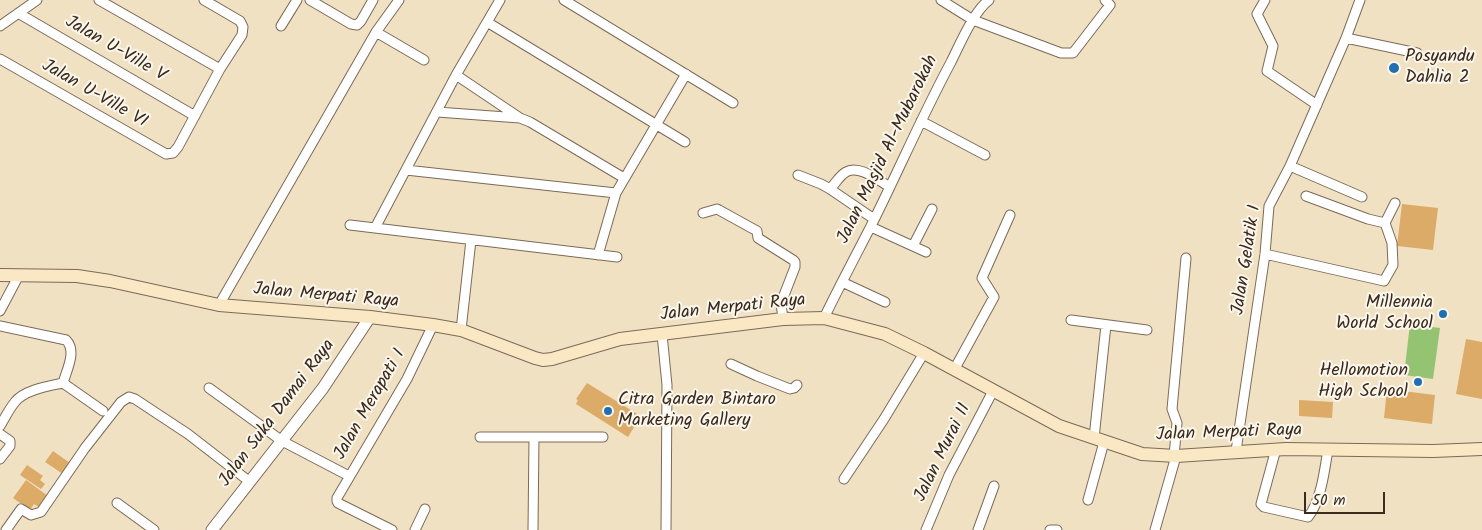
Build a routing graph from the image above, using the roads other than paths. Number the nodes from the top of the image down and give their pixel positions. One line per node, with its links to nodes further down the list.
1 (37, 0): 15 (street)
2 (101, 0): 25 (street)
3 (204, 0): 25 (street)
4 (297, 0): 19 (street)
5 (310, 0): 6 (street)
6 (373, 0)
7 (399, 0): 20 (street)
8 (500, 0): 17 (street)
9 (564, 0): 26 (street)
10 (941, 0): 16 (street)
11 (989, 0): 16 (street, Jalan Masjid Al-Mubarokah)
12 (1105, 0): 16 (street)
13 (1265, 0): 29 (street)
14 (1360, 0): 21 (street, Jalan Gelatik I)
15 (18, 13): 18 (street); 31 (street, Jalan U-Ville V)
16 (973, 20): 33 (street, Jalan Masjid Al-Mubarokah)
17 (487, 22): 27 (street); 34 (street)
18 (0, 26)
19 (281, 26)
20 (376, 32): 24 (street); 65 (street)
21 (1346, 38): 22 (street); 29 (street, Jalan Gelatik I)
22 (1417, 53)
23 (0, 59): 31 (street, Jalan U-Ville VI)
24 (424, 60)
25 (220, 69): 31 (street)
26 (686, 74): 28 (street); 34 (street)
27 (456, 75): 30 (street); 32 (street)
28 (733, 103)
29 (1317, 105): 37 (street, Jalan Gelatik I)
30 (436, 112): 32 (street); 38 (street)
31 (195, 116)
32 (520, 118): 40 (street)
33 (921, 121): 36 (street); 41 (street, Jalan Masjid Al-Mubarokah)
34 (656, 125): 35 (street); 40 (street)
35 (685, 142)
36 (985, 155)
37 (1290, 166): 45 (street); 57 (street, Jalan Gelatik I)
38 (406, 170): 43 (street); 53 (street)
39 (798, 175): 42 (street)
40 (624, 178): 43 (street)
41 (890, 187): 42 (street); 50 (street, Jalan Masjid Al-Mubarokah)
42 (830, 190): 50 (street)
43 (616, 192): 58 (street)
44 (1306, 196): 51 (street)
45 (1362, 197)
46 (1395, 203): 51 (street)
47 (932, 209): 55 (street)
48 (703, 213): 68 (street)
49 (1010, 215): 79 (street)
50 (872, 223): 55 (street); 63 (street, Jalan Masjid Al-Mubarokah)
51 (1385, 223): 57 (street)
52 (350, 225): 53 (street)
53 (375, 228): 54 (street)
54 (471, 240): 58 (street); 74 (street)
55 (913, 246): 56 (street)
56 (926, 252)
57 (1265, 254): 95 (street, Jalan Gelatik I)
58 (598, 255): 59 (street)
59 (617, 257)
60 (1186, 258): 96 (street)
61 (0, 275): 62 (main road, Jalan Merpati Raya)
62 (19, 275): 65 (main road, Jalan Merpati Raya); 66 (street)
63 (842, 282): 64 (street); 69 (street, Jalan Masjid Al-Mubarokah)
64 (885, 302)
65 (219, 305): 67 (main road, Jalan Merpati Raya)
66 (0, 311)
67 (370, 317): 71 (main road, Jalan Merpati Raya); 91 (street, Jalan Suka Damai Raya)
68 (783, 318): 69 (main road, Jalan Merpati Raya); 76 (main road, Jalan Merpati Raya)
69 (824, 318): 77 (main road, Jalan Merpati Raya)
70 (1071, 320): 72 (street)
71 (432, 325): 74 (main road, Jalan Merpati Raya); 98 (street, Jalan Merapati I)
72 (1106, 325): 75 (street); 90 (street)
73 (0, 326): 80 (street)
74 (461, 330): 76 (main road, Jalan Merpati Raya)
75 (1147, 330)
76 (662, 334): 111 (street)
77 (924, 353): 79 (main road, Jalan Merpati Raya); 99 (street)
78 (731, 364): 81 (street)
79 (954, 370): 83 (main road, Jalan Merpati Raya)
80 (63, 383): 84 (street); 85 (street)
81 (797, 385)
82 (209, 388): 91 (street)
83 (993, 391): 90 (main road, Jalan Merpati Raya); 112 (street, Jalan Murai II)
84 (103, 411)
85 (0, 426)
86 (0, 434): 97 (street)
87 (480, 437): 88 (street)
88 (534, 437): 89 (street); 110 (street)
89 (603, 437)
90 (1099, 440): 96 (main road, Jalan Merpati Raya); 102 (street)
91 (282, 441): 98 (street); 100 (street, Jalan Suka Damai Raya)
92 (1276, 449): 93 (main road, Jalan Merpati Raya); 93 (street); 95 (main road, Jalan Merpati Raya)
93 (1328, 449): 94 (main road, Jalan Merpati Raya)
94 (1482, 449)
95 (1236, 451): 96 (main road, Jalan Merpati Raya)
96 (1175, 456): 116 (street)
97 (0, 459)
98 (349, 476): 108 (street, Jalan Merapati I)
99 (844, 479)
100 (250, 482): 105 (street); 107 (street, Jalan Suka Damai Raya)
101 (994, 486): 113 (street)
102 (1088, 500)
103 (117, 503): 106 (street)
104 (425, 509): 109 (street)
105 (6, 530)
106 (154, 530)
107 (212, 530)
108 (392, 530)
109 (415, 530)
110 (533, 530)
111 (666, 530)
112 (926, 530)
113 (978, 530)
114 (1050, 530): 115 (street)
115 (1057, 530)
116 (1154, 530)

